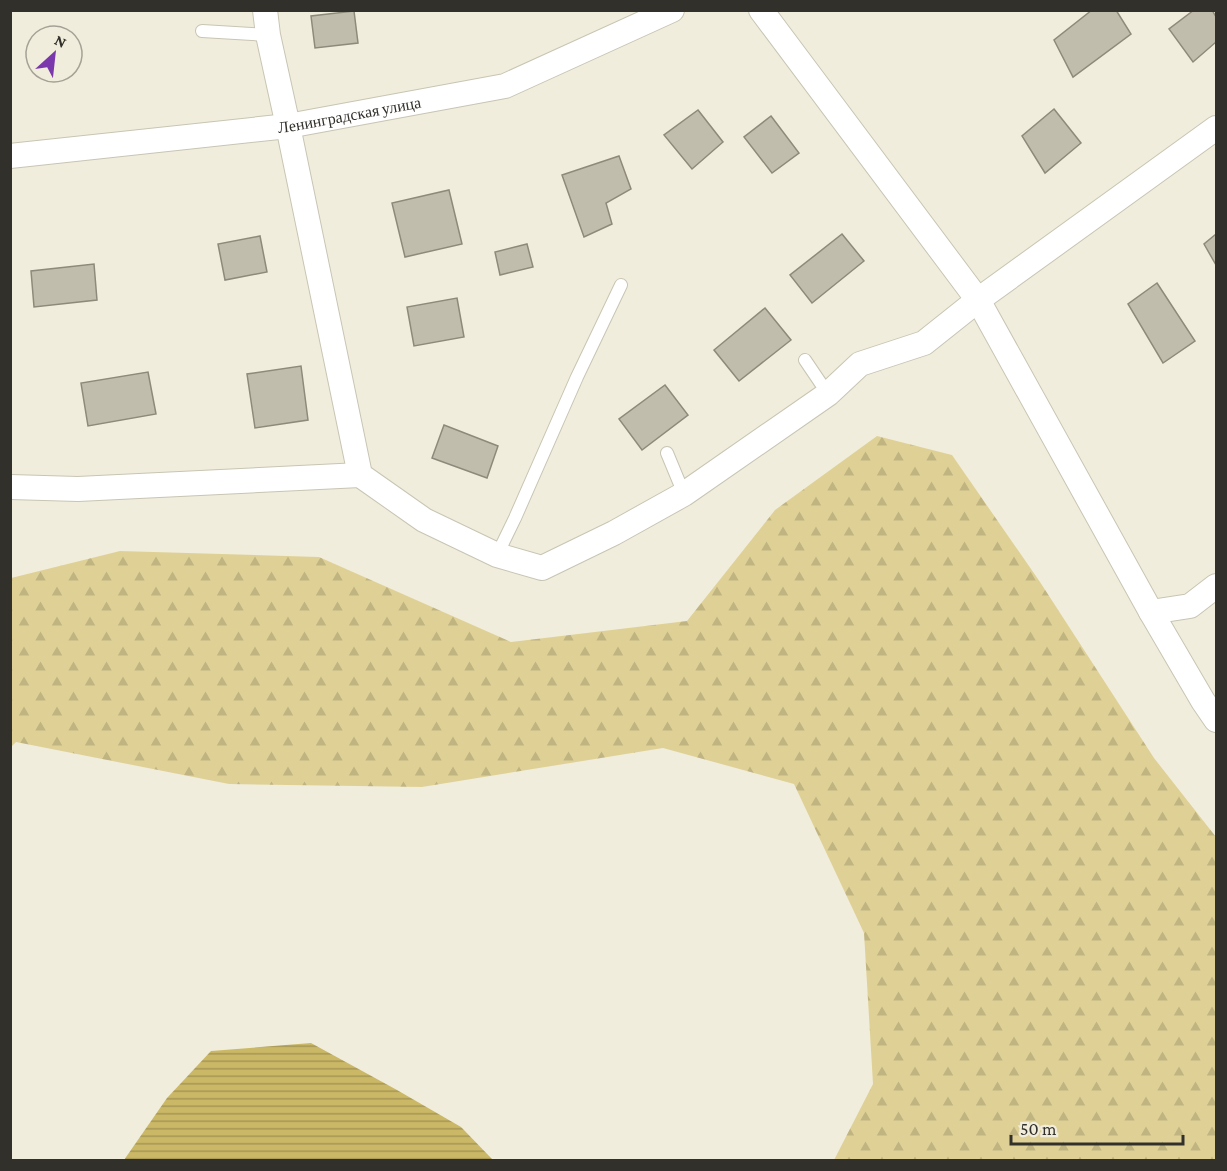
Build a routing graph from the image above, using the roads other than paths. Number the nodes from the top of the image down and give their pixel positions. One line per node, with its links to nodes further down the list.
1 (265, 10): 5 (street)
2 (672, 10): 6 (street, Ленинградская улица)
3 (761, 10): 10 (street)
4 (202, 31): 5 (lane)
5 (268, 35): 6 (street)
6 (288, 126): 8 (street, Ленинградская улица); 14 (street)
7 (1216, 128): 10 (street)
8 (10, 156)
9 (621, 285): 17 (lane)
10 (978, 300): 12 (street); 19 (street)
11 (805, 360): 12 (lane)
12 (828, 394): 16 (street)
13 (667, 453): 16 (lane)
14 (360, 475): 15 (street); 17 (street)
15 (10, 487)
16 (684, 494): 17 (street)
17 (497, 555)
18 (1216, 586): 19 (street)
19 (1151, 612): 20 (street)
20 (1216, 720)

